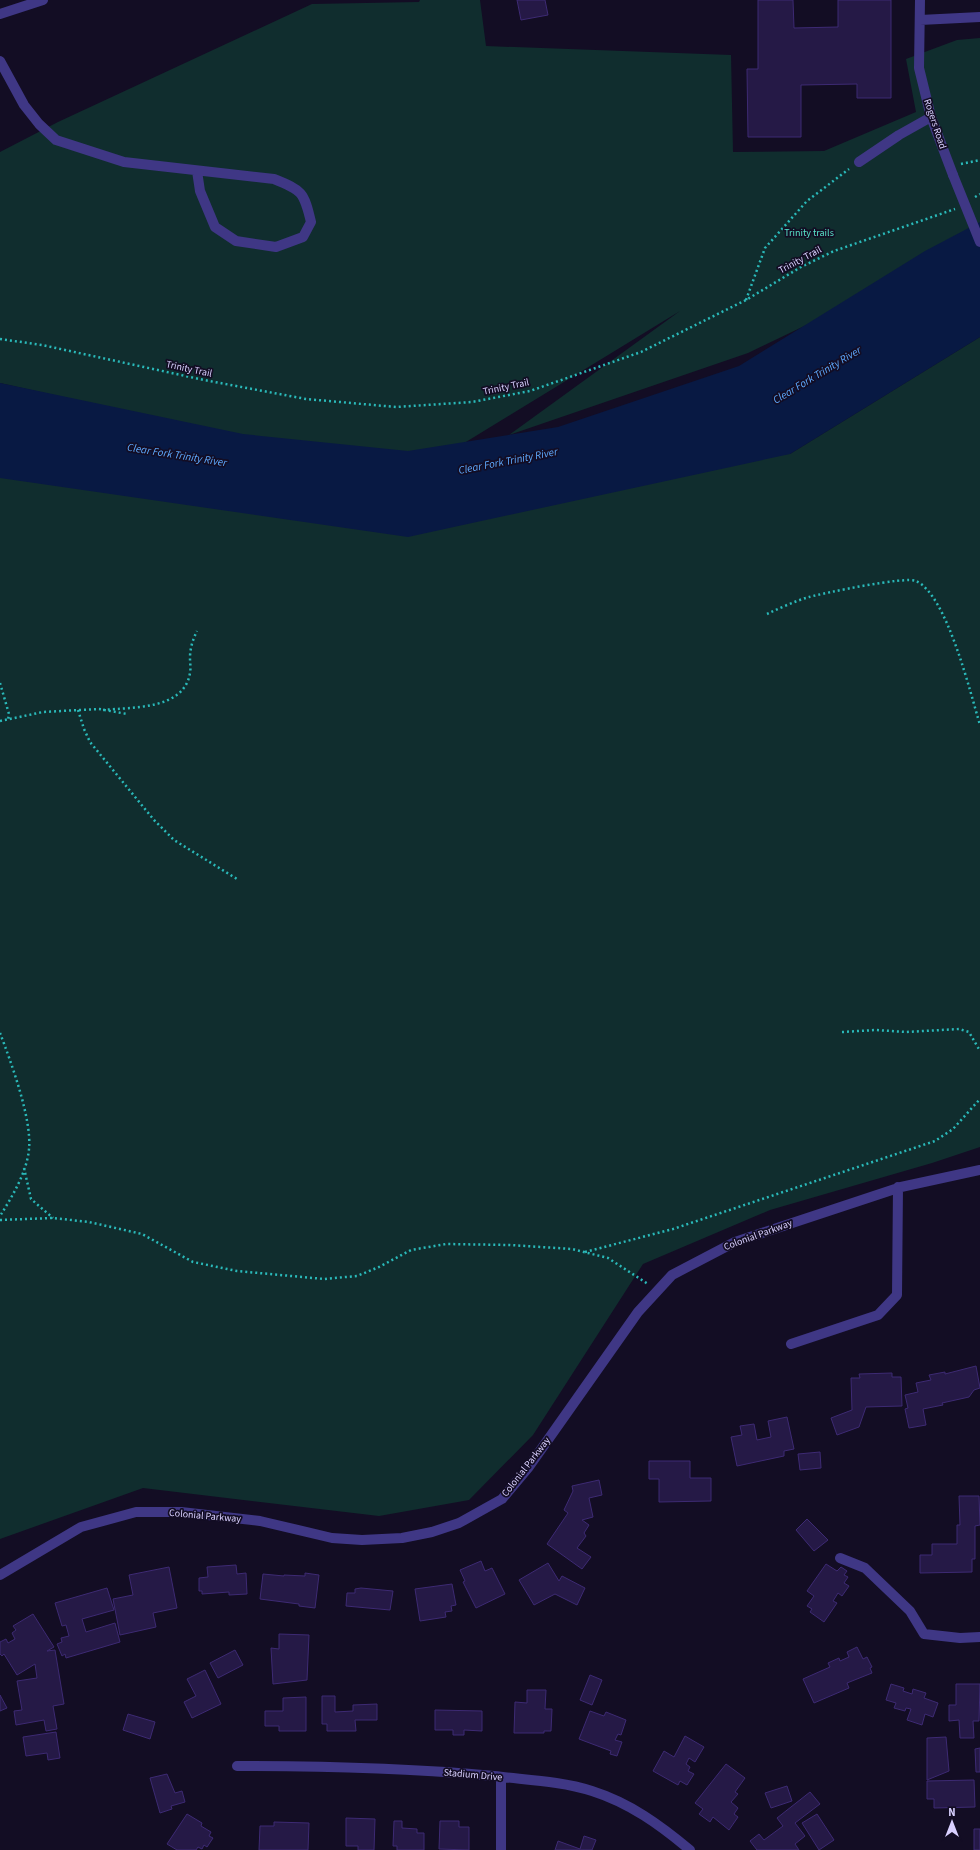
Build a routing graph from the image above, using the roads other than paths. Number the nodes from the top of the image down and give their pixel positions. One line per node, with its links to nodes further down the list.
1 (43, 0): 3 (street)
2 (920, 0): 5 (street, Rogers Road)
3 (0, 14)
4 (980, 17): 5 (street)
5 (920, 20): 7 (street, Rogers Road)
6 (0, 61): 9 (street)
7 (930, 117): 8 (street); 10 (street, Rogers Road, bridge)
8 (859, 162)
9 (197, 172): 9 (street)
10 (980, 242)
11 (980, 1170): 12 (street, Colonial Parkway)
12 (898, 1187): 13 (street); 15 (street, Colonial Parkway)
13 (791, 1344)
14 (840, 1558): 16 (street)
15 (0, 1575)
16 (980, 1637)
17 (237, 1766): 18 (street, Stadium Drive)
18 (501, 1777): 19 (street); 20 (street, Stadium Drive)
19 (501, 1850)
20 (690, 1850)

